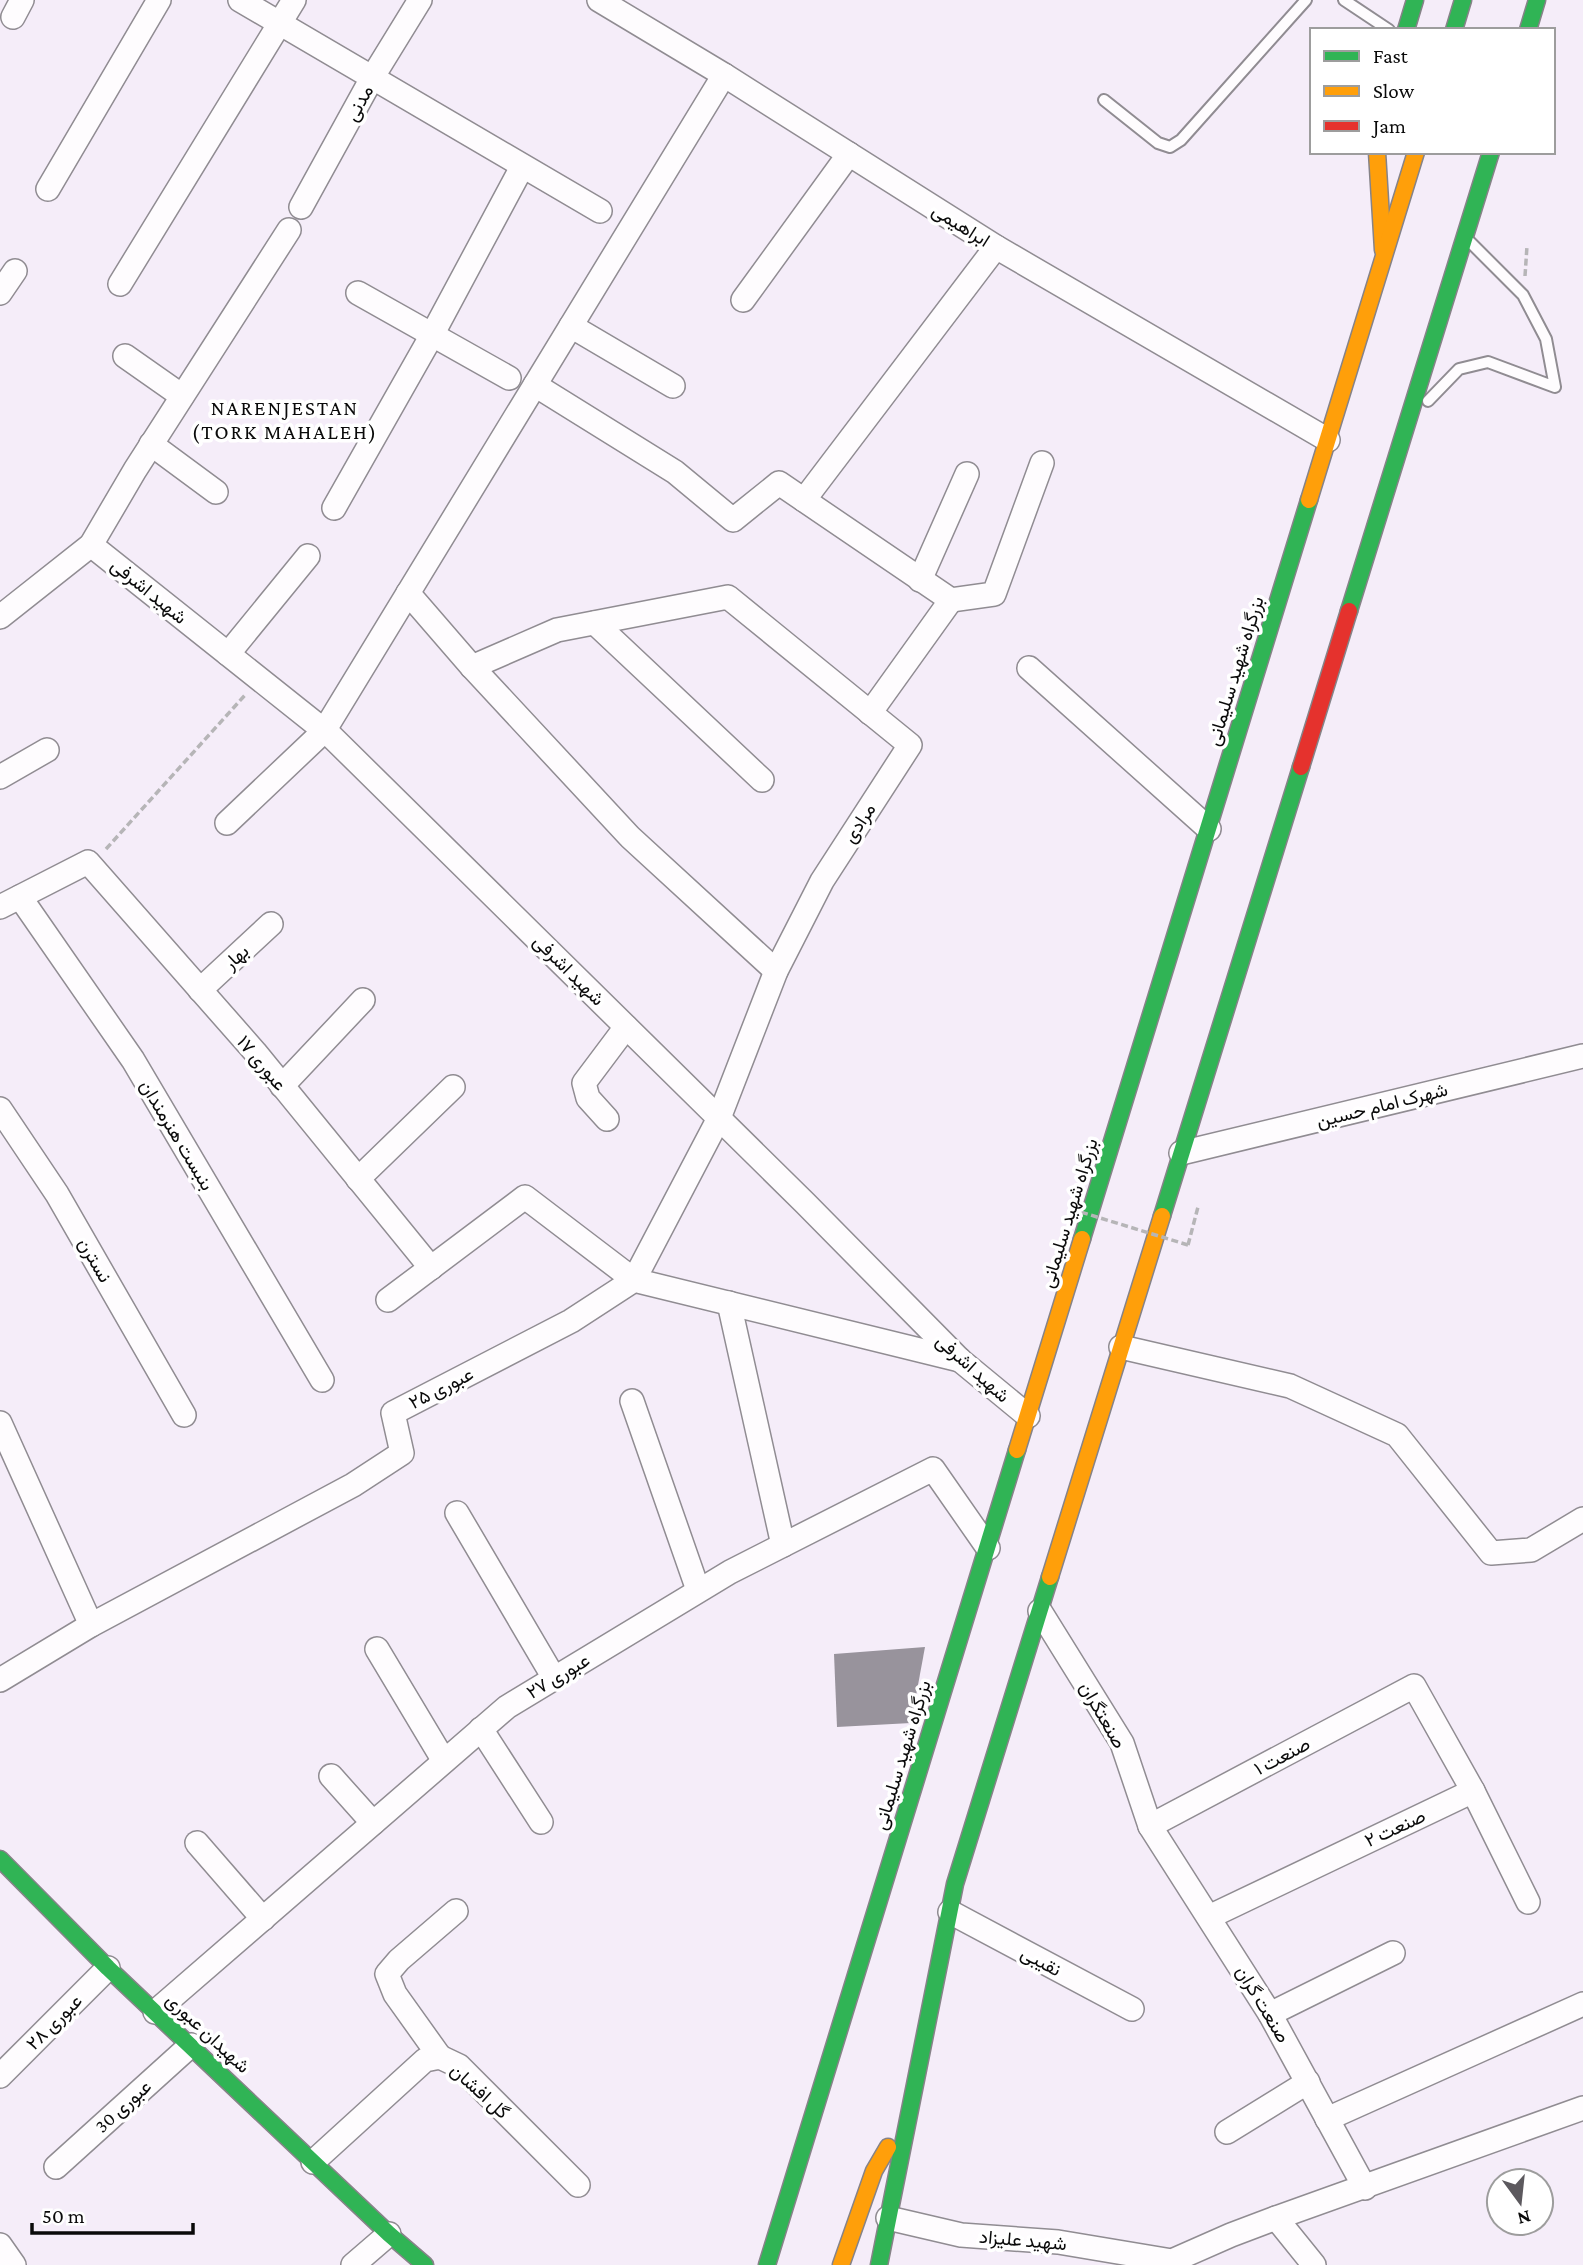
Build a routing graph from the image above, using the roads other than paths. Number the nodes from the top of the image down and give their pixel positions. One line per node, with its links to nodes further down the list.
1 (159, 0): 24 (street)
2 (240, 0): 11 (street)
3 (294, 0): 11 (street)
4 (420, 0): 17 (street, مدنی)
5 (600, 0): 16 (street, ابراهیمی)
6 (1306, 0): 18 (lane)
7 (1344, 0): 12 (lane)
8 (1415, 0): 13 (main road)
9 (1463, 0): 14 (main road)
10 (1537, 0): 15 (main road)
11 (280, 24): 17 (street); 32 (street)
12 (1385, 28)
13 (1407, 28)
14 (1455, 28)
15 (1529, 28)
16 (724, 75): 19 (street, ابراهیمی); 36 (street)
17 (372, 78): 23 (street); 25 (street, مدنی)
18 (1104, 100)
19 (849, 154): 29 (street, ابراهیمی); 35 (street)
20 (1377, 154): 30 (main road)
21 (1415, 154): 30 (main road, بزرگراه شهید سلیمانی)
22 (1490, 154): 28 (main road)
23 (523, 167): 26 (street); 37 (street)
24 (48, 189)
25 (301, 207)
26 (600, 211)
27 (289, 230): 42 (street)
28 (1465, 237): 43 (main road); 43 (lane)
29 (996, 247): 44 (street, ابراهیمی); 49 (street)
30 (1384, 259): 44 (main road, بزرگراه شهید سلیمانی)
31 (15, 271): 33 (street)
32 (120, 284)
33 (0, 293)
34 (358, 293): 37 (street)
35 (743, 300)
36 (571, 326): 40 (street); 41 (street)
37 (432, 335): 39 (street); 50 (street)
38 (125, 356): 42 (street)
39 (509, 378)
40 (535, 385): 49 (street); 54 (street)
41 (673, 386)
42 (182, 396): 45 (street)
43 (1406, 428): 80 (main road)
44 (1328, 440): 67 (main road, بزرگراه شهید سلیمانی)
45 (151, 444): 48 (street); 51 (street)
46 (1042, 463): 55 (street)
47 (967, 474): 53 (street)
48 (216, 492)
49 (804, 500): 53 (street)
50 (334, 508)
51 (91, 545): 56 (street); 58 (street, شهید اشرفی)
52 (308, 556): 58 (street)
53 (920, 580): 55 (street)
54 (408, 593): 59 (street); 62 (street)
55 (951, 600): 61 (street)
56 (0, 617)
57 (595, 623): 59 (street); 61 (street, مرادی); 65 (street)
58 (228, 654): 62 (street, شهید اشرفی)
59 (472, 667): 70 (street)
60 (1029, 668): 67 (street)
61 (870, 713): 70 (street, مرادی)
62 (324, 731): 66 (street); 73 (street, شهید اشرفی)
63 (47, 750): 64 (street)
64 (0, 777)
65 (762, 780)
66 (227, 823)
67 (1209, 829): 91 (main road, بزرگراه شهید سلیمانی)
68 (10, 902): 71 (street, عبوری ۱۷); 88 (street, بنبست هنرمندان)
69 (271, 924): 71 (street, بهار)
70 (776, 971): 78 (street, مرادی)
71 (200, 990): 75 (street, عبوری ۱۷)
72 (363, 1000): 75 (street)
73 (626, 1027): 78 (street, شهید اشرفی); 79 (street)
74 (1583, 1056): 80 (street, شهرک امام حسین)
75 (282, 1086): 81 (street, عبوری ۱۷)
76 (453, 1087): 81 (street)
77 (0, 1109): 90 (street, نسترن)
78 (719, 1118): 83 (street, مرادی); 87 (street, شهید اشرفی)
79 (607, 1119)
80 (1181, 1153): 86 (main road)
81 (358, 1179): 82 (street, عبوری ۱۷)
82 (431, 1268): 83 (street); 84 (street)
83 (634, 1280): 85 (street); 99 (street, عبوری ۲۵)
84 (388, 1300)
85 (729, 1303): 87 (street); 95 (street)
86 (1121, 1347): 94 (street); 98 (main road)
87 (960, 1360): 91 (street, شهید اشرفی)
88 (322, 1380)
89 (632, 1401): 97 (street)
90 (184, 1415)
91 (1028, 1416): 96 (main road, بزرگراه شهید سلیمانی)
92 (0, 1423): 99 (street)
93 (457, 1513): 101 (street)
94 (1583, 1519)
95 (783, 1545): 96 (street, عبوری ۲۷); 97 (street, عبوری ۲۷)
96 (988, 1548): 139 (main road, بزرگراه شهید سلیمانی)
97 (698, 1590): 101 (street, عبوری ۲۷)
98 (1040, 1611): 109 (street, صنعتگران); 114 (main road)
99 (91, 1625): 102 (street, عبوری ۲۵)
100 (377, 1649): 104 (street)
101 (554, 1678): 103 (street, عبوری ۲۷)
102 (0, 1680)
103 (481, 1729): 104 (street, عبوری ۲۷); 107 (street)
104 (444, 1761): 108 (street, عبوری ۲۷)
105 (331, 1776): 108 (street)
106 (1473, 1791): 109 (street, صنعت ۱); 112 (street); 115 (street, صنعت ۲)
107 (541, 1822)
108 (373, 1823): 116 (street, عبوری ۲۷)
109 (1150, 1826): 115 (street, صنعت گران)
110 (197, 1843): 116 (street)
111 (0, 1859): 118 (main road, شهیدان عبوری)
112 (1528, 1902)
113 (456, 1911): 124 (street)
114 (950, 1912): 120 (street, نقیبی); 127 (main road)
115 (1209, 1917): 122 (street, صنعت گران)
116 (263, 1919): 121 (street, عبوری ۲۷)
117 (1393, 1953): 122 (street)
118 (108, 1968): 121 (main road, شهیدان عبوری); 125 (street, عبوری ۲۸)
119 (1583, 2004): 129 (street)
120 (1132, 2009)
121 (155, 2012): 123 (main road, شهیدان عبوری)
122 (1270, 2014): 126 (street, صنعت گران)
123 (191, 2045): 131 (main road, شهیدان عبوری); 132 (street, عبوری 30)
124 (440, 2057): 131 (street, گل افشان); 133 (street, گل افشان)
125 (0, 2076)
126 (1308, 2082): 129 (street, صنعت گران); 130 (street)
127 (911, 2108): 135 (main road); 144 (main road)
128 (1583, 2108): 134 (street)
129 (1328, 2119): 134 (street, صنعت گران)
130 (1227, 2132)
131 (313, 2162): 137 (main road, شهیدان عبوری)
132 (56, 2167)
133 (578, 2185)
134 (1365, 2188): 136 (street, شهید علیزاد)
135 (888, 2218): 136 (street, شهید علیزاد); 145 (main road)
136 (1276, 2218): 146 (street)
137 (388, 2234): 141 (street); 142 (main road, شهیدان عبوری); 143 (main road, شهیدان عبوری)
138 (0, 2245): 140 (street)
139 (767, 2264)
140 (14, 2265)
141 (353, 2265)
142 (406, 2265)
143 (425, 2265)
144 (842, 2265)
145 (879, 2265)
146 (1314, 2265)

